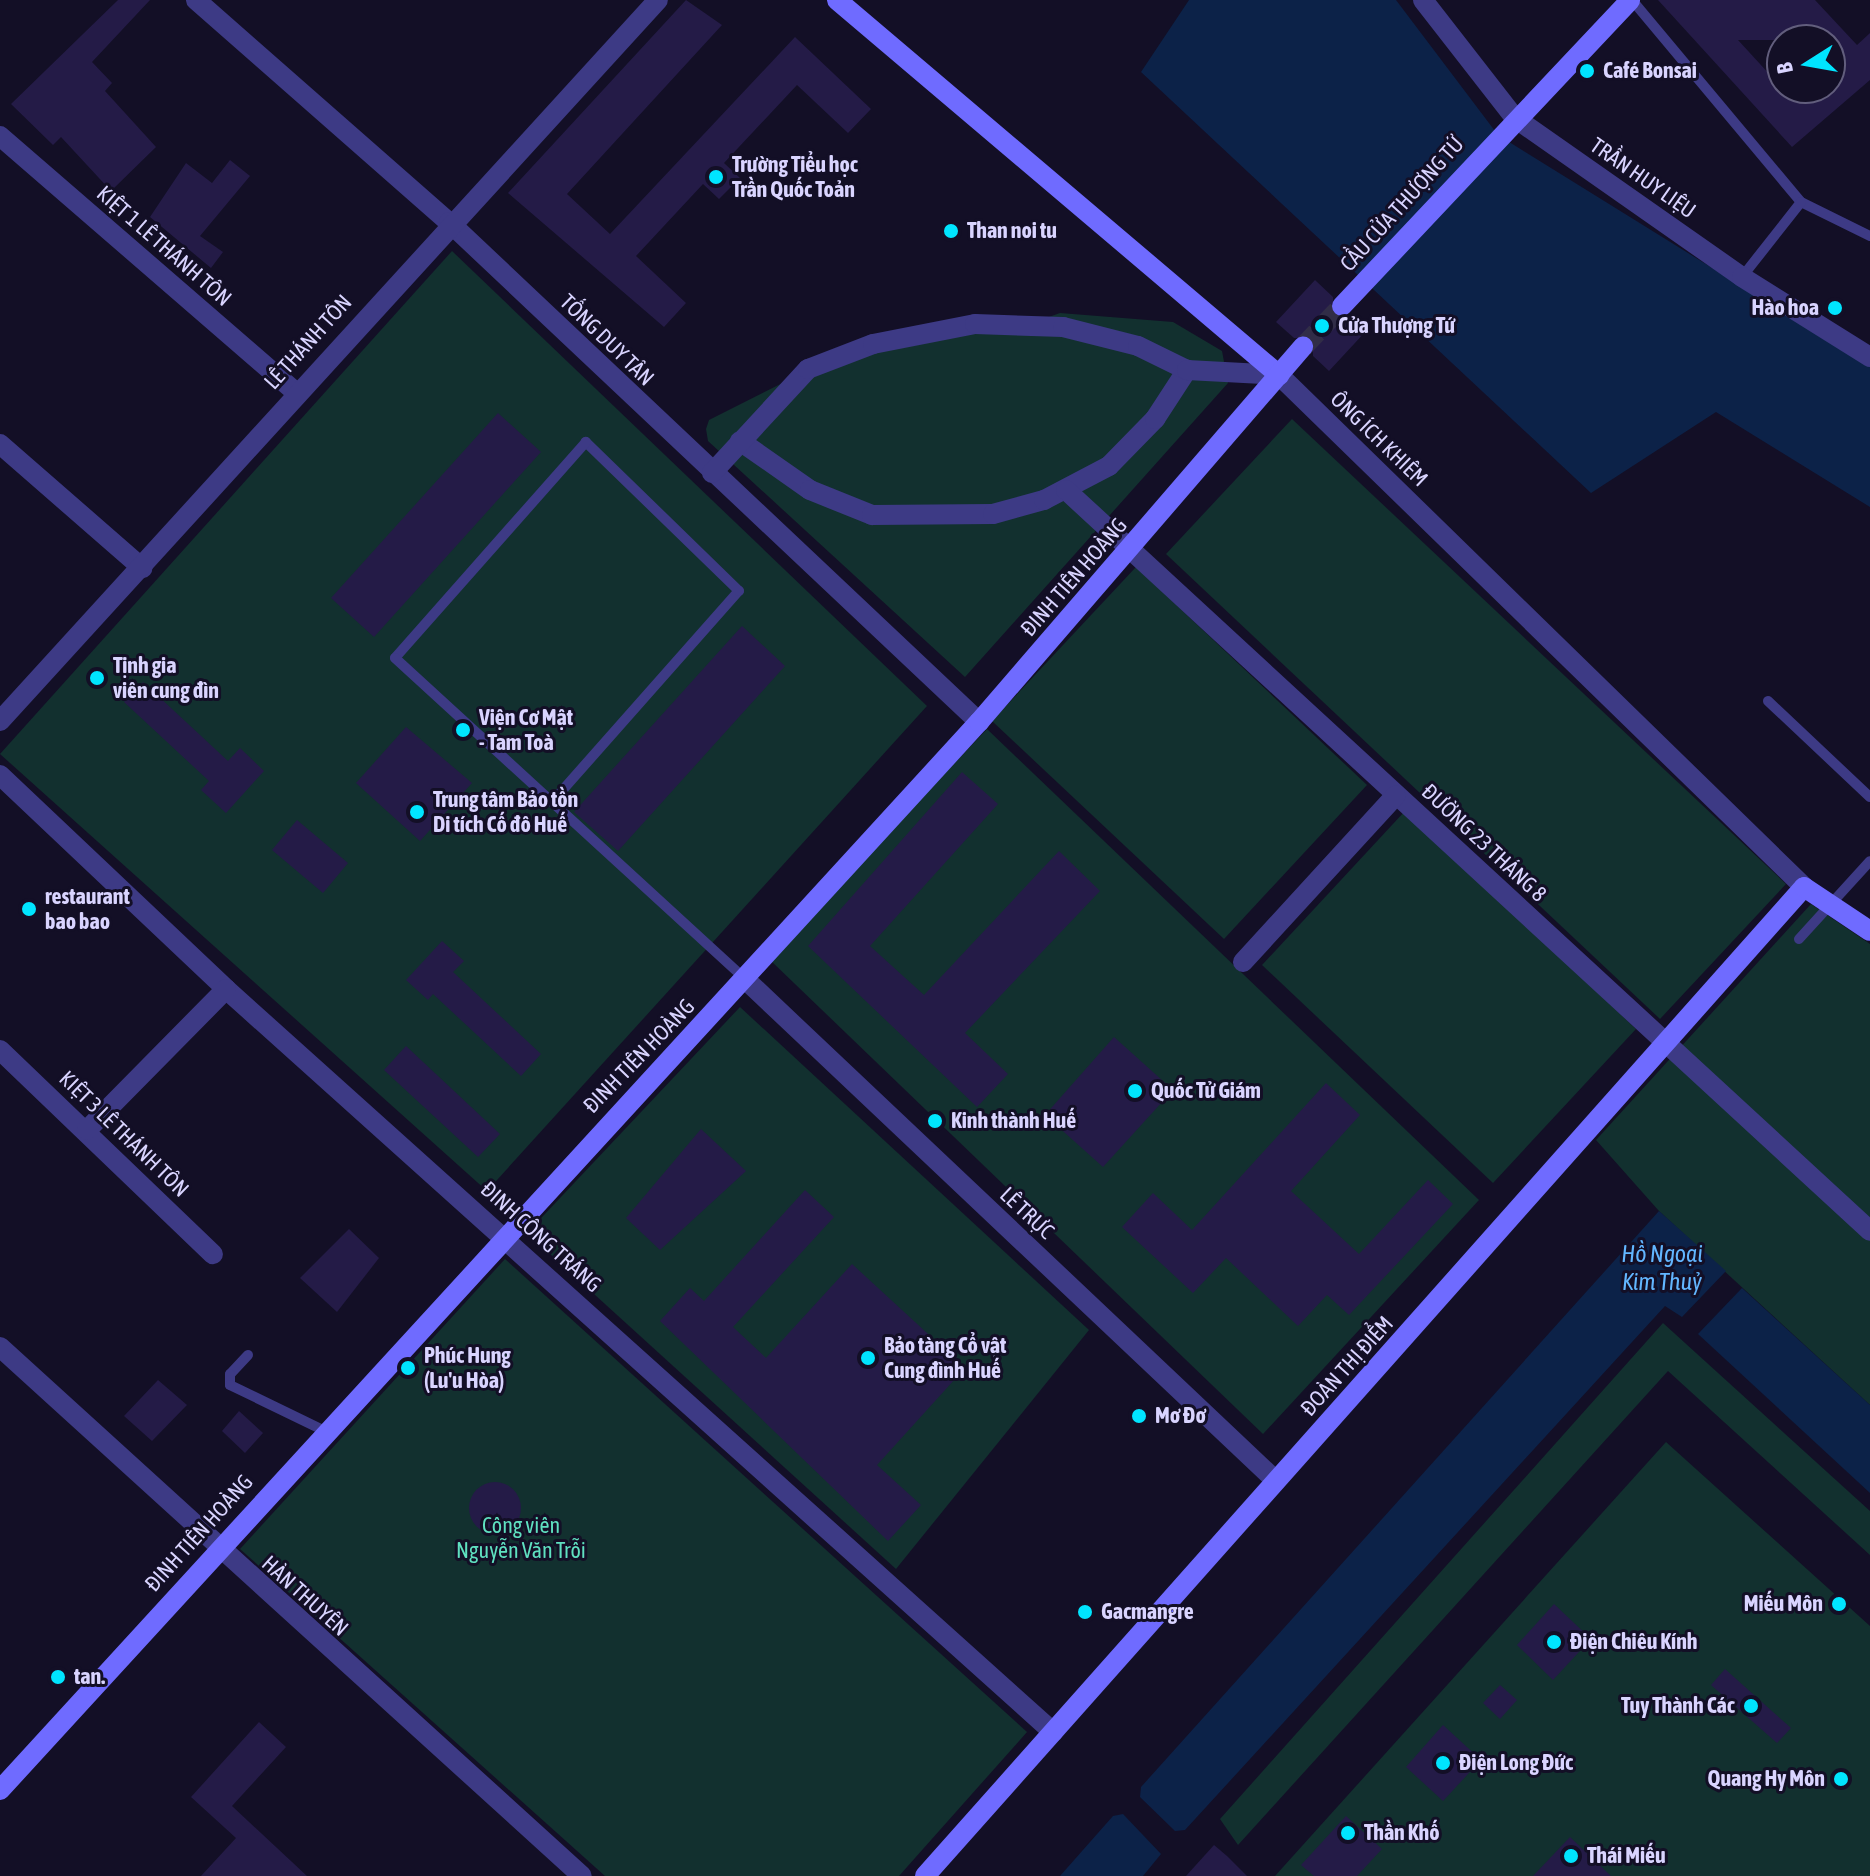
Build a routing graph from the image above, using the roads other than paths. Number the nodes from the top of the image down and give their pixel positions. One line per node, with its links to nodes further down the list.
1 (196, 0): 9 (street, TỐNG DUY TÂN)
2 (658, 0): 9 (street, LÊ THÁNH TÔN)
3 (837, 0): 16 (main road, ÔNG ÍCH KHIÊM)
4 (1423, 0): 6 (street, TRẦN HUY LIỆU)
5 (1631, 0): 6 (main road); 8 (lane)
6 (1515, 118): 11 (street, TRẦN HUY LIỆU); 12 (main road, CẦU CỬA THƯỢNG TỨ)
7 (0, 136): 17 (street, KIỆT 1 LÊ THÁNH TÔN)
8 (1801, 202): 10 (lane); 11 (lane)
9 (449, 222): 17 (street, LÊ THÁNH TÔN); 20 (street, TỐNG DUY TÂN)
10 (1870, 236)
11 (1742, 277): 14 (street, TRẦN HUY LIỆU)
12 (1342, 306)
13 (1303, 347): 16 (main road, ĐINH TIÊN HOÀNG)
14 (1870, 357)
15 (1187, 370): 16 (street); 18 (street); 21 (street)
16 (1279, 375): 22 (main road, ĐINH TIÊN HOÀNG); 32 (street, ÔNG ÍCH KHIÊM)
17 (296, 392): 23 (street, LÊ THÁNH TÔN)
18 (740, 441): 20 (street); 21 (street)
19 (0, 444): 23 (street)
20 (712, 473): 26 (street, TỐNG DUY TÂN)
21 (1066, 490): 22 (street, ĐƯỜNG 23 THÁNG 8)
22 (1131, 551): 26 (main road, ĐINH TIÊN HOÀNG); 28 (street, ĐƯỜNG 23 THÁNG 8)
23 (142, 568): 25 (street, LÊ THÁNH TÔN)
24 (1768, 701): 29 (lane)
25 (0, 721)
26 (979, 722): 37 (main road, ĐINH TIÊN HOÀNG)
27 (0, 775): 38 (street, ĐINH CÔNG TRÁNG)
28 (1396, 795): 36 (street); 39 (street, ĐƯỜNG 23 THÁNG 8)
29 (1870, 797)
30 (552, 802): 30 (lane); 37 (lane)
31 (1870, 861): 33 (lane)
32 (1804, 887): 33 (main road, ÔNG ÍCH KHIÊM); 39 (main road, ĐOÀN THỊ ĐIỂM)
33 (1833, 904): 34 (main road, ÔNG ÍCH KHIÊM); 35 (lane)
34 (1870, 931)
35 (1799, 939)
36 (1243, 962)
37 (746, 980): 43 (main road, ĐINH TIÊN HOÀNG); 48 (street, LÊ TRỰC)
38 (226, 989): 41 (street); 43 (street, ĐINH CÔNG TRÁNG)
39 (1665, 1043): 42 (street, ĐƯỜNG 23 THÁNG 8); 48 (main road, ĐOÀN THỊ ĐIỂM)
40 (0, 1050): 41 (street, KIỆT 3 LÊ THÁNH TÔN)
41 (87, 1130): 44 (street, KIỆT 3 LÊ THÁNH TÔN)
42 (1870, 1231)
43 (503, 1234): 47 (main road, ĐINH TIÊN HOÀNG); 50 (street, ĐINH CÔNG TRÁNG)
44 (213, 1254)
45 (0, 1347): 49 (street, HÀN THUYÊN)
46 (248, 1355): 47 (lane)
47 (325, 1431): 49 (main road, ĐINH TIÊN HOÀNG)
48 (1276, 1481): 50 (main road, ĐOÀN THỊ ĐIỂM)
49 (217, 1549): 51 (main road, ĐINH TIÊN HOÀNG); 52 (street, HÀN THUYÊN)
50 (1053, 1732): 53 (main road, ĐOÀN THỊ ĐIỂM)
51 (0, 1790)
52 (582, 1876)
53 (925, 1876)

